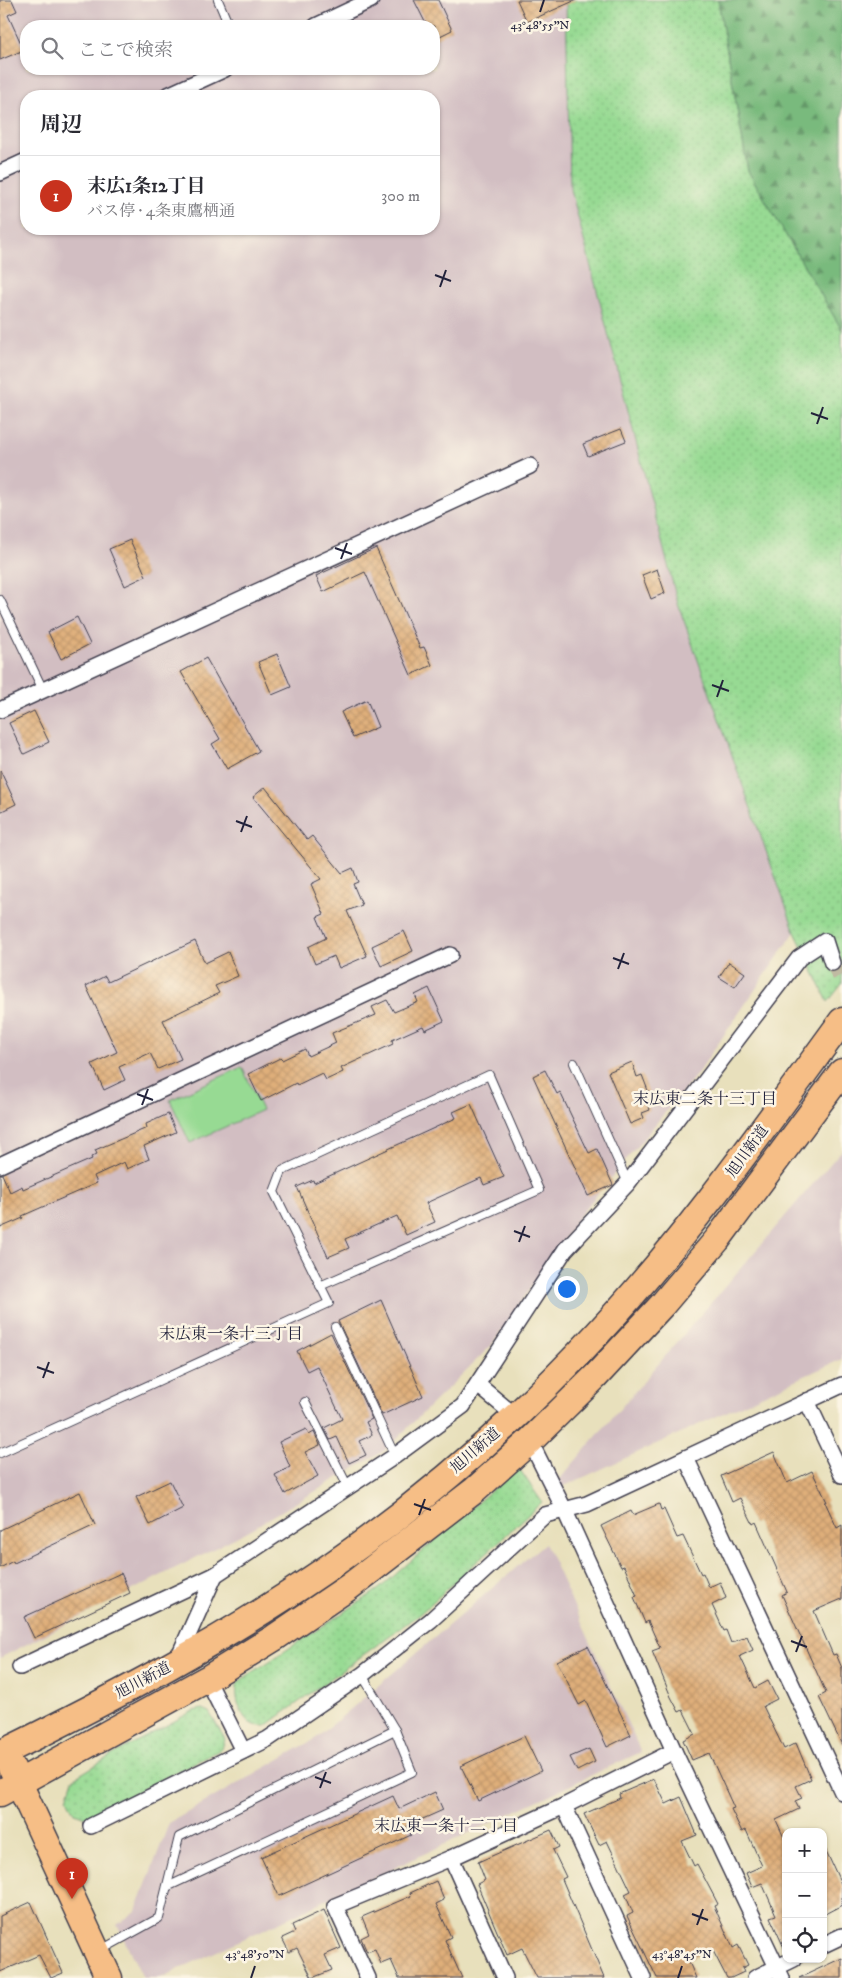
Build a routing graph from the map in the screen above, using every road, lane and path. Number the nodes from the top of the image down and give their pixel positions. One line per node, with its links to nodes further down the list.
1 (218, 0): 3 (lane)
2 (371, 0): 4 (street)
3 (226, 20)
4 (329, 20)
5 (212, 75): 6 (street)
6 (179, 90)
7 (20, 164): 8 (street)
8 (0, 173)
9 (530, 466): 11 (street)
10 (0, 600): 11 (lane)
11 (44, 690): 12 (street)
12 (0, 710)
13 (450, 955): 18 (street)
14 (832, 963): 19 (street)
15 (842, 1021): 26 (highway, 旭川新道)
16 (574, 1063): 19 (lane)
17 (842, 1072): 27 (highway, 旭川新道)
18 (0, 1165)
19 (628, 1183): 22 (street)
20 (320, 1286): 20 (lane); 28 (lane)
21 (334, 1327): 29 (lane)
22 (478, 1385): 26 (street); 29 (street)
23 (842, 1385): 24 (street)
24 (806, 1401): 30 (street); 31 (street)
25 (306, 1402): 32 (lane)
26 (514, 1415): 35 (highway, 旭川新道)
27 (530, 1441): 33 (street); 38 (highway, 旭川新道)
28 (0, 1453)
29 (395, 1456): 32 (street)
30 (686, 1458): 33 (street); 44 (street)
31 (842, 1475)
32 (348, 1487): 34 (street)
33 (564, 1509): 37 (street); 42 (street)
34 (215, 1575): 35 (street); 36 (street)
35 (177, 1662): 40 (highway, 旭川新道)
36 (20, 1667)
37 (362, 1675): 39 (lane); 41 (street)
38 (207, 1679): 41 (street); 43 (highway, 旭川新道)
39 (395, 1730): 48 (lane); 48 (lane)
40 (1, 1750): 43 (highway)
41 (243, 1751): 46 (street)
42 (674, 1751): 45 (street); 53 (street)
43 (10, 1788): 51 (highway)
44 (842, 1792)
45 (564, 1806): 47 (street); 57 (street)
46 (91, 1826)
47 (451, 1858): 55 (street); 56 (street)
48 (167, 1887): 51 (lane)
49 (842, 1936): 50 (street)
50 (827, 1943)
51 (97, 1952): 54 (highway)
52 (790, 1963): 53 (street)
53 (779, 1973): 58 (street)
54 (109, 1978)
55 (368, 1978)
56 (506, 1978)
57 (643, 1978)
58 (755, 1978)

